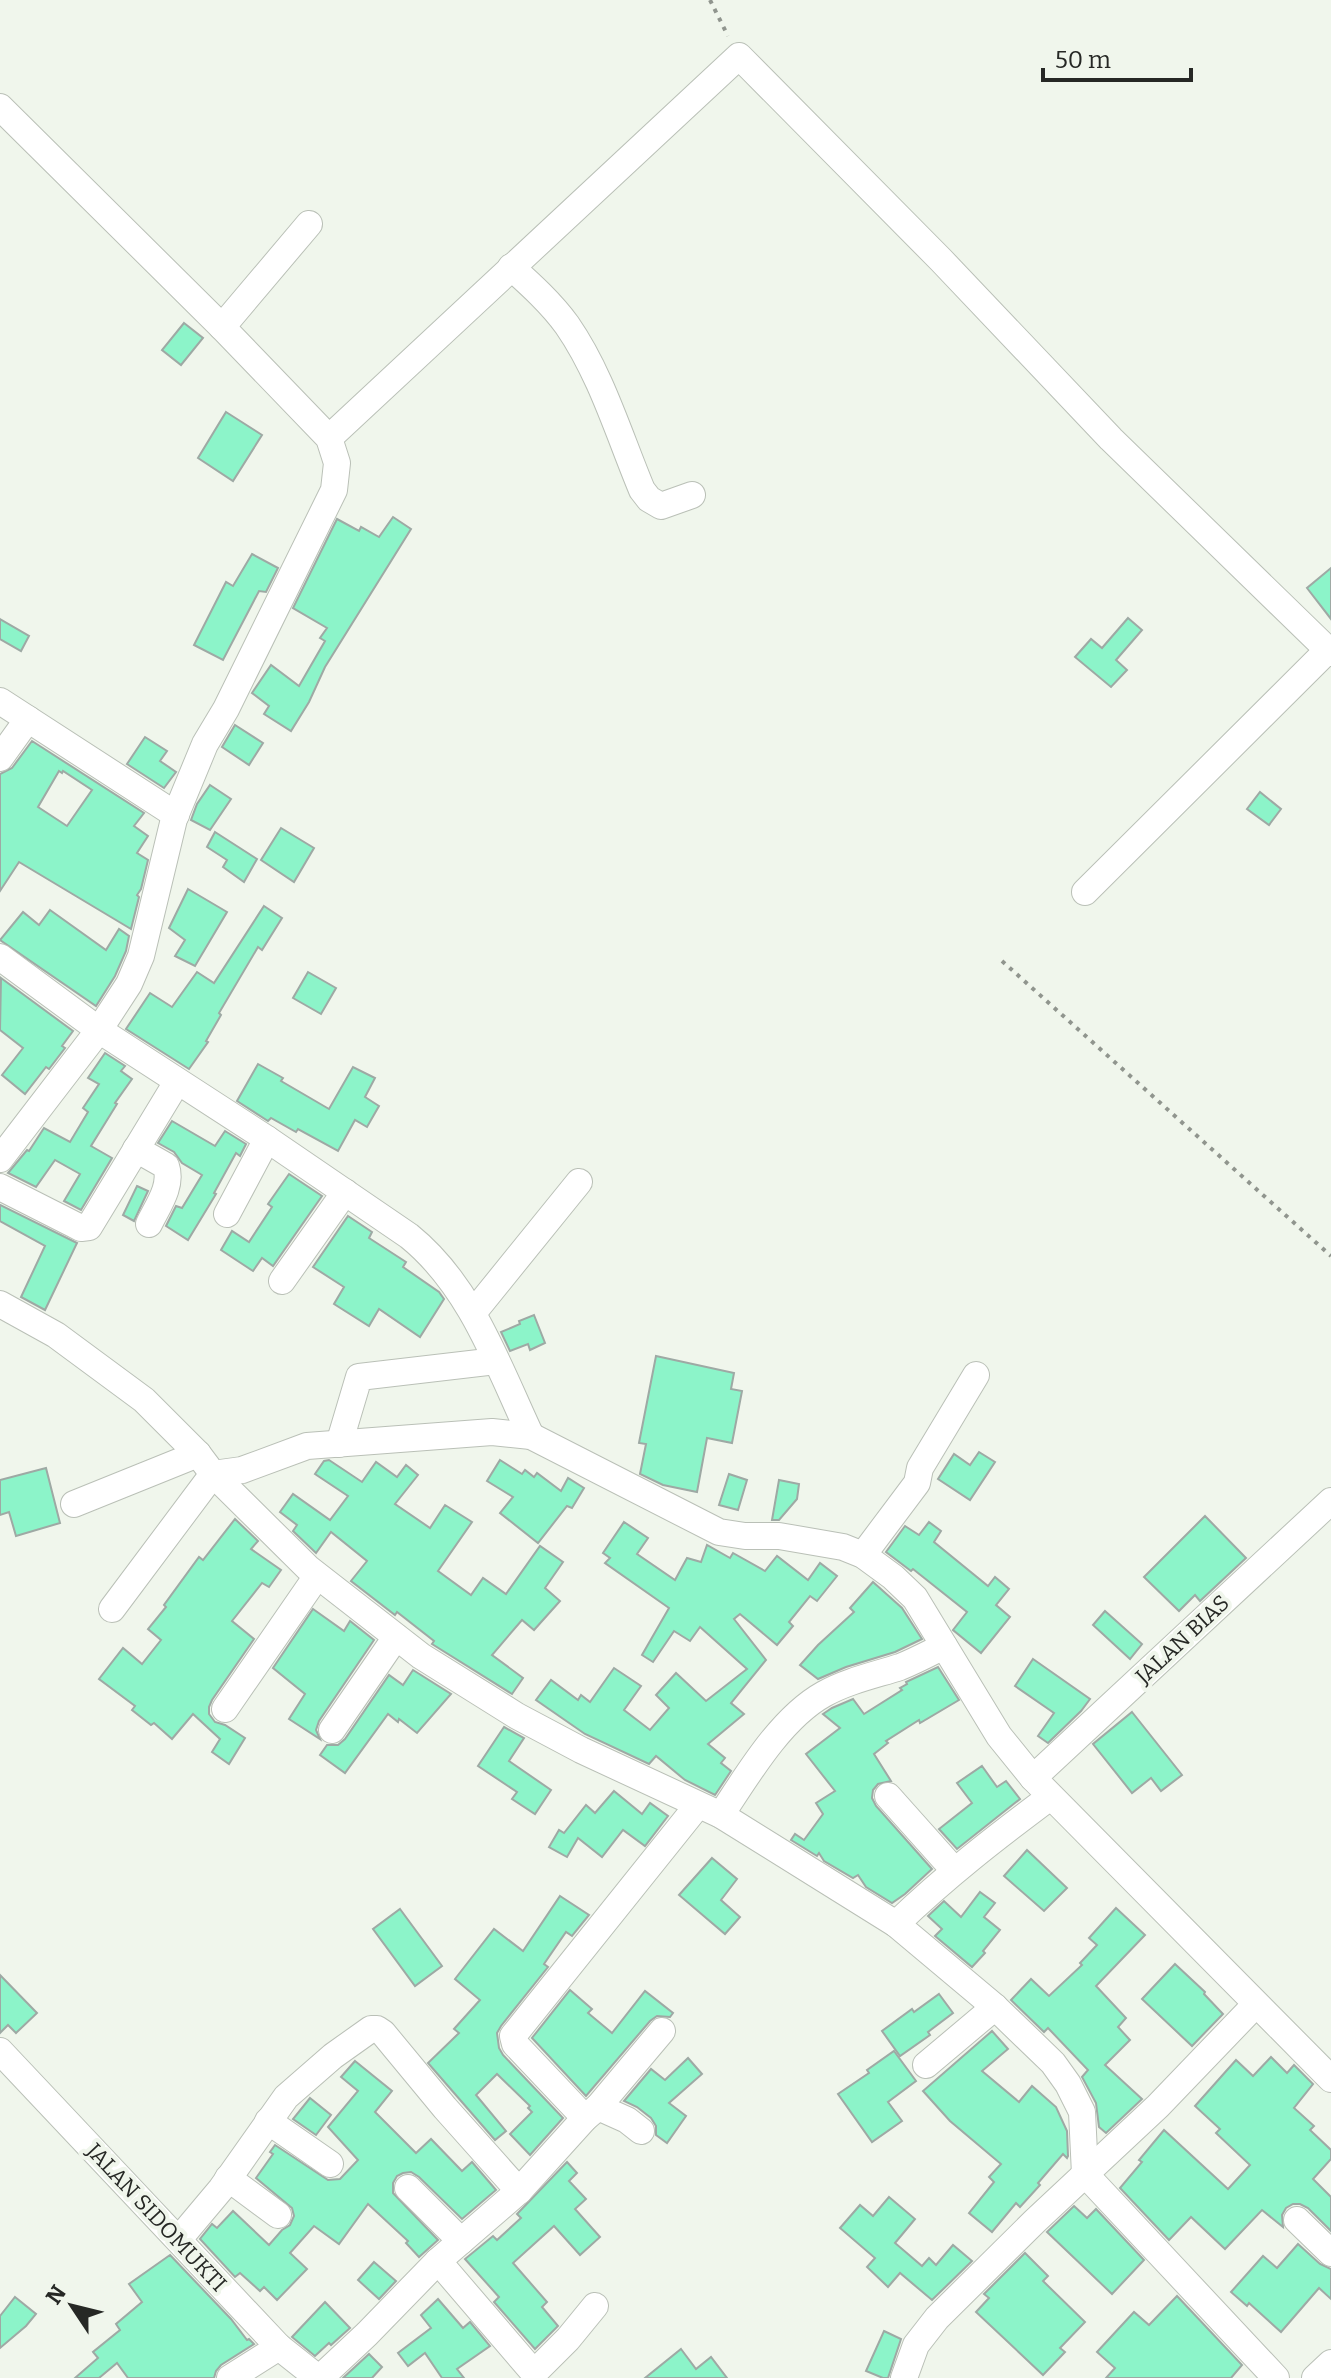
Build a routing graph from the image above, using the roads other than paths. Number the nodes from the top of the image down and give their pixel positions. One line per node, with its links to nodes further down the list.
1 (0, 107): 4 (street)
2 (309, 224): 4 (street)
3 (511, 267): 5 (street); 6 (street); 7 (street)
4 (222, 327): 5 (street)
5 (329, 438): 11 (street)
6 (692, 495)
7 (1329, 652): 12 (street)
8 (0, 701): 9 (street)
9 (28, 719): 10 (street); 11 (street)
10 (0, 758)
11 (176, 815): 14 (street)
12 (1085, 892)
13 (0, 957): 14 (street)
14 (99, 1030): 15 (street); 18 (street)
15 (177, 1082): 16 (street); 17 (street)
16 (267, 1139): 21 (street); 22 (street)
17 (136, 1149): 20 (street); 23 (street)
18 (0, 1159)
19 (579, 1182): 26 (street)
20 (0, 1187)
21 (345, 1192): 24 (street); 26 (street)
22 (227, 1214)
23 (149, 1224)
24 (282, 1281)
25 (0, 1304): 31 (street)
26 (473, 1313): 27 (street)
27 (496, 1361): 29 (street); 30 (street)
28 (976, 1375): 34 (street)
29 (531, 1436): 30 (street); 34 (street)
30 (339, 1444): 31 (street)
31 (206, 1464): 33 (street); 35 (street); 36 (street)
32 (1331, 1501): 41 (street, JALAN BIAS)
33 (74, 1504)
34 (863, 1555): 38 (street)
35 (317, 1576): 37 (street); 39 (street)
36 (112, 1609)
37 (396, 1637): 40 (street); 43 (street)
38 (944, 1646): 41 (street); 43 (street)
39 (225, 1709)
40 (332, 1730)
41 (1042, 1787): 44 (street, JALAN BIAS); 46 (street)
42 (888, 1796): 44 (street)
43 (710, 1810): 45 (street); 52 (street)
44 (954, 1870): 45 (street, JALAN BIAS)
45 (896, 1924): 47 (street)
46 (1256, 2004): 51 (street); 56 (street)
47 (995, 2007): 50 (street); 56 (street)
48 (662, 2031): 52 (street)
49 (0, 2051): 62 (street, JALAN SIDOMUKTI)
50 (926, 2065)
51 (1331, 2079)
52 (592, 2112): 54 (street); 59 (street)
53 (268, 2121): 55 (street); 57 (street); 59 (street)
54 (641, 2131)
55 (330, 2164)
56 (1085, 2174): 69 (street); 73 (street)
57 (228, 2178): 60 (street); 62 (street)
58 (408, 2188): 63 (street)
59 (519, 2191): 63 (street)
60 (278, 2215)
61 (1297, 2220): 64 (street)
62 (179, 2239): 67 (street, JALAN SIDOMUKTI)
63 (461, 2241): 65 (street)
64 (1331, 2253)
65 (438, 2261): 70 (street); 72 (street)
66 (595, 2306): 70 (street)
67 (279, 2347): 71 (street); 72 (street, JALAN SIDOMUKTI)
68 (1331, 2363): 74 (street)
69 (1262, 2374)
70 (532, 2376)
71 (230, 2378)
72 (319, 2378)
73 (904, 2378)
74 (1315, 2378)

